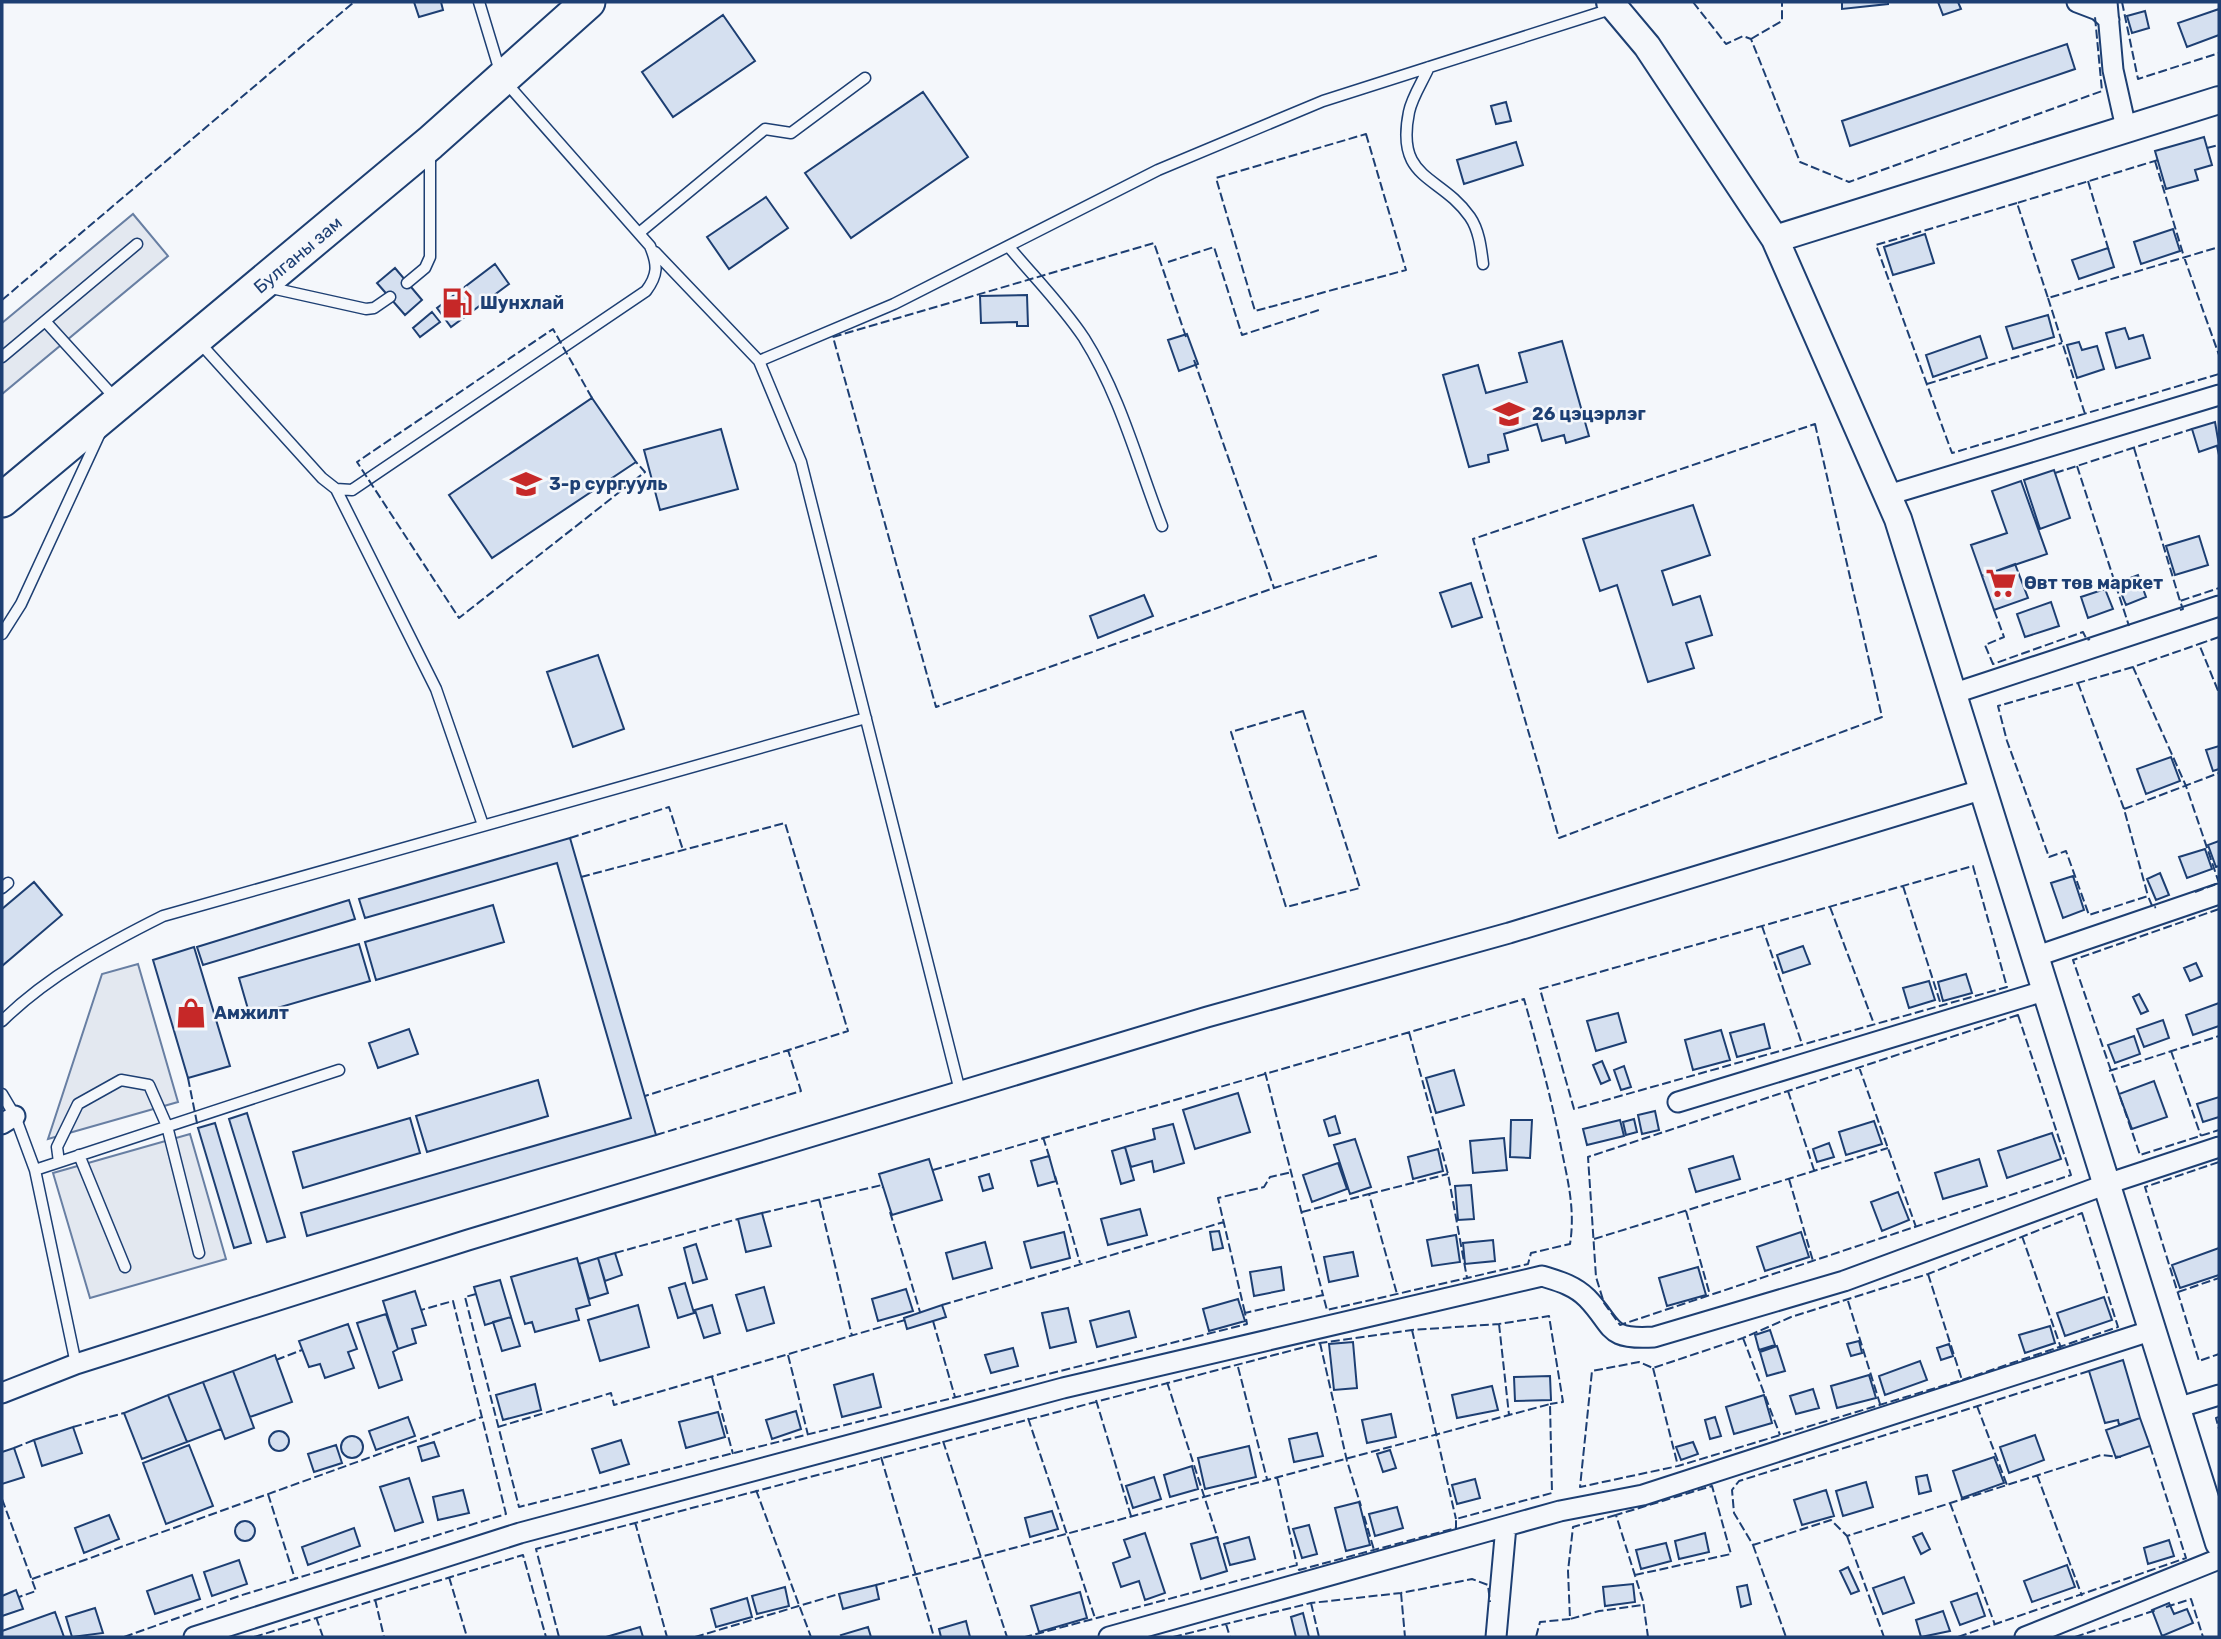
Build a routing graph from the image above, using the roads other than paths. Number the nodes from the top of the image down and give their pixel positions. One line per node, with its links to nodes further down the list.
1 (479, 2): 7 (lane)
2 (588, 2): 7 (highway, Булганы зам)
3 (2077, 2): 5 (street)
4 (1612, 5): 6 (lane); 13 (main road)
5 (2108, 11): 10 (street)
6 (1429, 67): 16 (lane); 17 (lane)
7 (502, 78): 11 (highway, Булганы зам); 12 (lane)
8 (864, 78): 12 (lane)
9 (2219, 100): 10 (main road)
10 (2126, 128): 13 (main road)
11 (430, 144): 18 (lane); 19 (highway, Булганы зам)
12 (639, 233): 15 (lane)
13 (1775, 239): 28 (main road)
14 (137, 244): 21 (lane)
15 (650, 246): 24 (lane); 27 (lane)
16 (1009, 247): 24 (lane); 30 (lane)
17 (1483, 264)
18 (407, 283)
19 (261, 285): 20 (lane); 22 (highway, Булганы зам)
20 (390, 297)
21 (45, 321): 23 (lane); 26 (lane)
22 (196, 339): 26 (highway, Булганы зам); 27 (lane)
23 (2, 357)
24 (760, 361): 34 (lane)
25 (2219, 395): 28 (street)
26 (115, 407): 29 (highway, Булганы зам); 32 (lane)
27 (336, 489): 36 (lane)
28 (1888, 495): 33 (main road)
29 (2, 500)
30 (1162, 526)
31 (2219, 606): 33 (street)
32 (2, 634)
33 (1952, 694): 35 (main road)
34 (866, 718): 36 (lane); 42 (lane)
35 (1984, 789): 38 (main road); 42 (street)
36 (484, 825): 40 (lane)
37 (2219, 894): 38 (street)
38 (2034, 957): 39 (main road)
39 (2044, 991): 44 (street); 51 (main road)
40 (2, 1021)
41 (339, 1070): 46 (lane)
42 (960, 1091): 55 (street)
43 (2, 1094): 45 (lane)
44 (1678, 1102)
45 (8, 1120): 50 (lane)
46 (167, 1126): 48 (lane); 49 (lane); 52 (lane)
47 (2219, 1147): 51 (street)
48 (79, 1155): 49 (lane); 53 (lane)
49 (59, 1162): 50 (lane)
50 (35, 1170): 55 (lane)
51 (2106, 1184): 54 (main road); 62 (street)
52 (199, 1253)
53 (125, 1267)
54 (2153, 1331): 58 (main road); 59 (street)
55 (76, 1364): 56 (street)
56 (2, 1393)
57 (2219, 1395): 58 (street)
58 (2177, 1408): 60 (main road)
59 (1506, 1526): 63 (street); 64 (street)
60 (2219, 1543)
61 (2219, 1559): 65 (street)
62 (194, 1637)
63 (1109, 1637)
64 (1496, 1637)
65 (2025, 1637)

